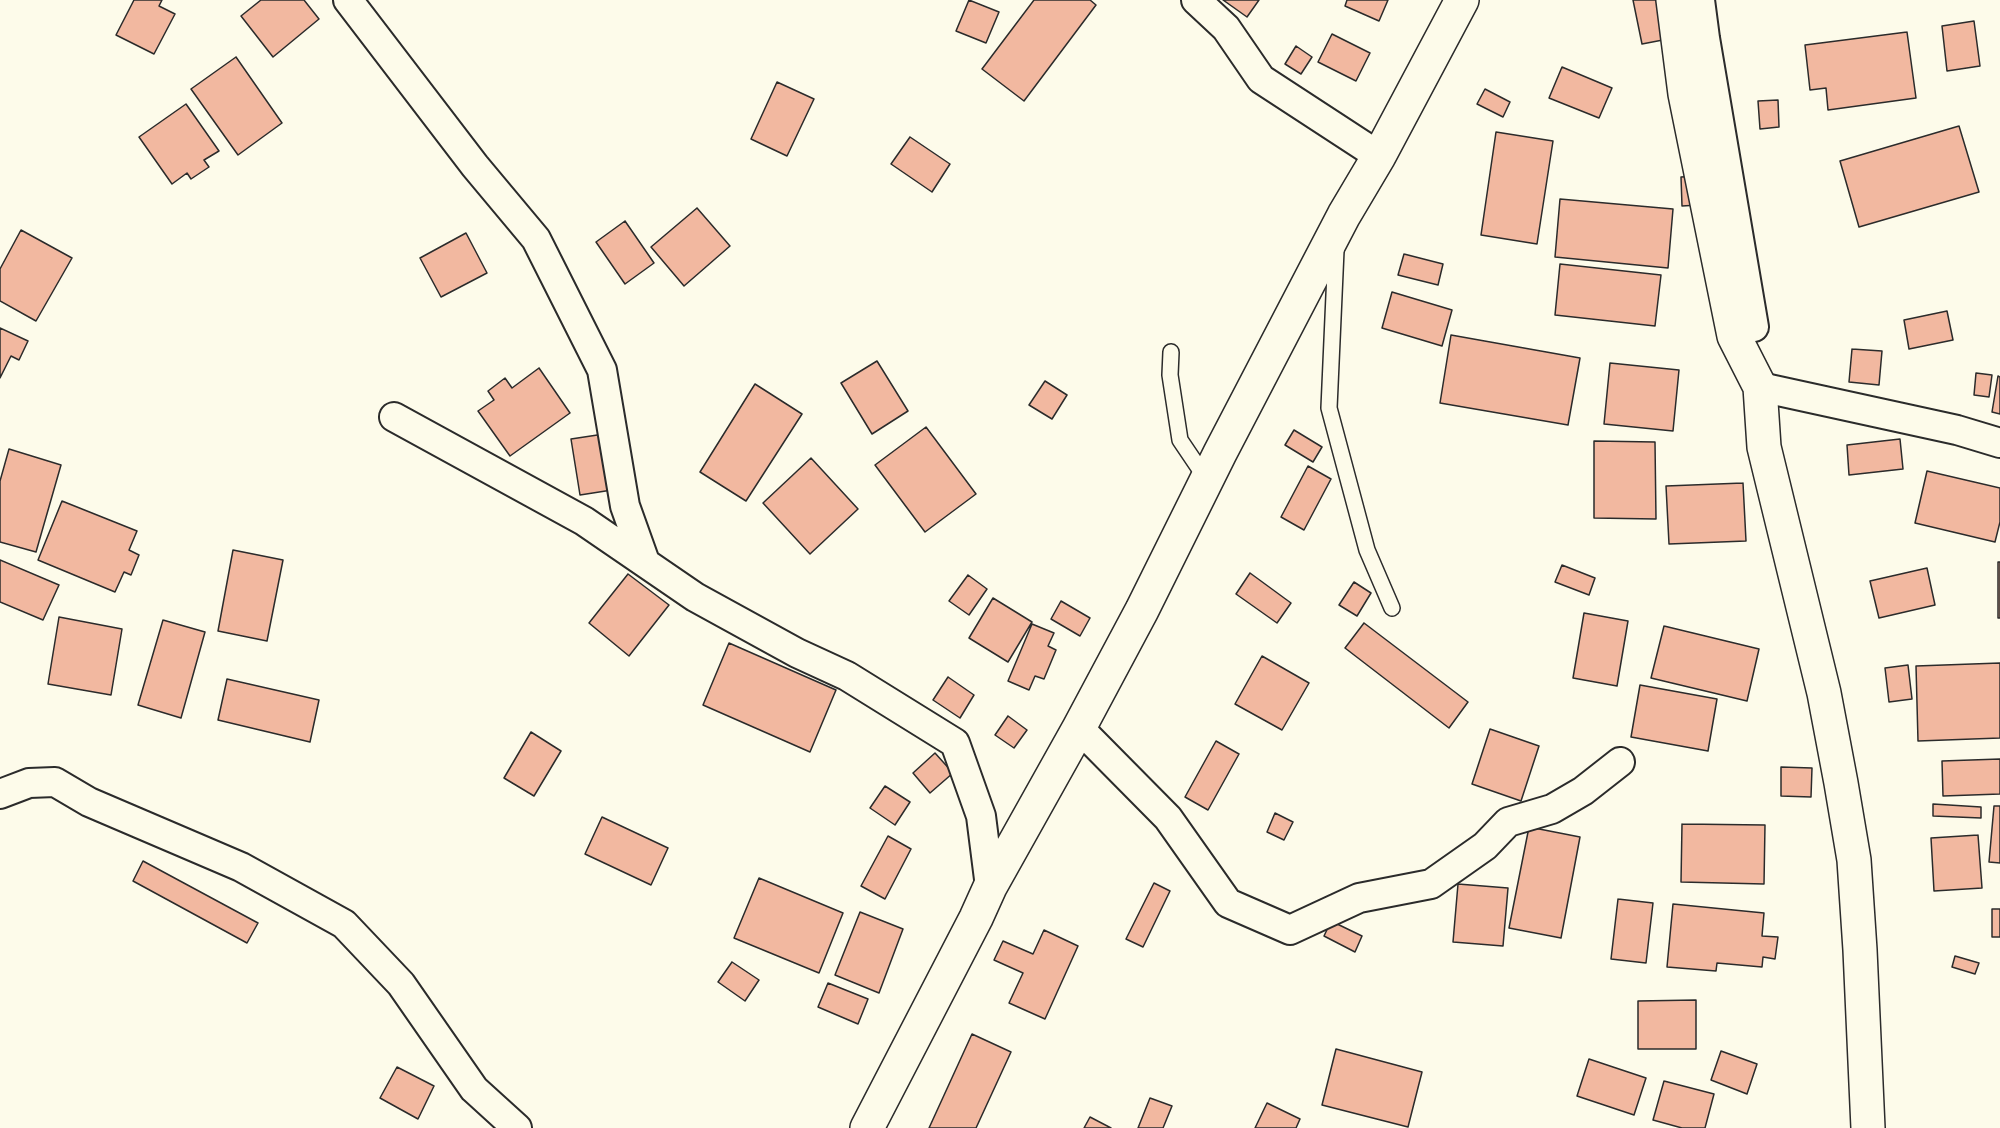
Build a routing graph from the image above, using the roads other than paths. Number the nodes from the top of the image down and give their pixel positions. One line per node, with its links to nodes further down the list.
1 (348, 0): 14 (street)
2 (1196, 0): 6 (street)
3 (1462, 0): 6 (main road)
4 (1673, 0): 10 (main road)
5 (1700, 0): 8 (street)
6 (1379, 156): 7 (main road)
7 (1337, 229): 13 (main road); 15 (lane)
8 (1754, 327)
9 (1172, 352): 13 (lane)
10 (1760, 387): 12 (street); 22 (main road)
11 (394, 417): 14 (street)
12 (2000, 443)
13 (1207, 480): 16 (main road)
14 (645, 562): 19 (street)
15 (1392, 609)
16 (1079, 729): 17 (street); 19 (main road)
17 (1620, 762)
18 (0, 794): 20 (street)
19 (990, 887): 21 (main road)
20 (517, 1128)
21 (867, 1128)
22 (1868, 1128)

